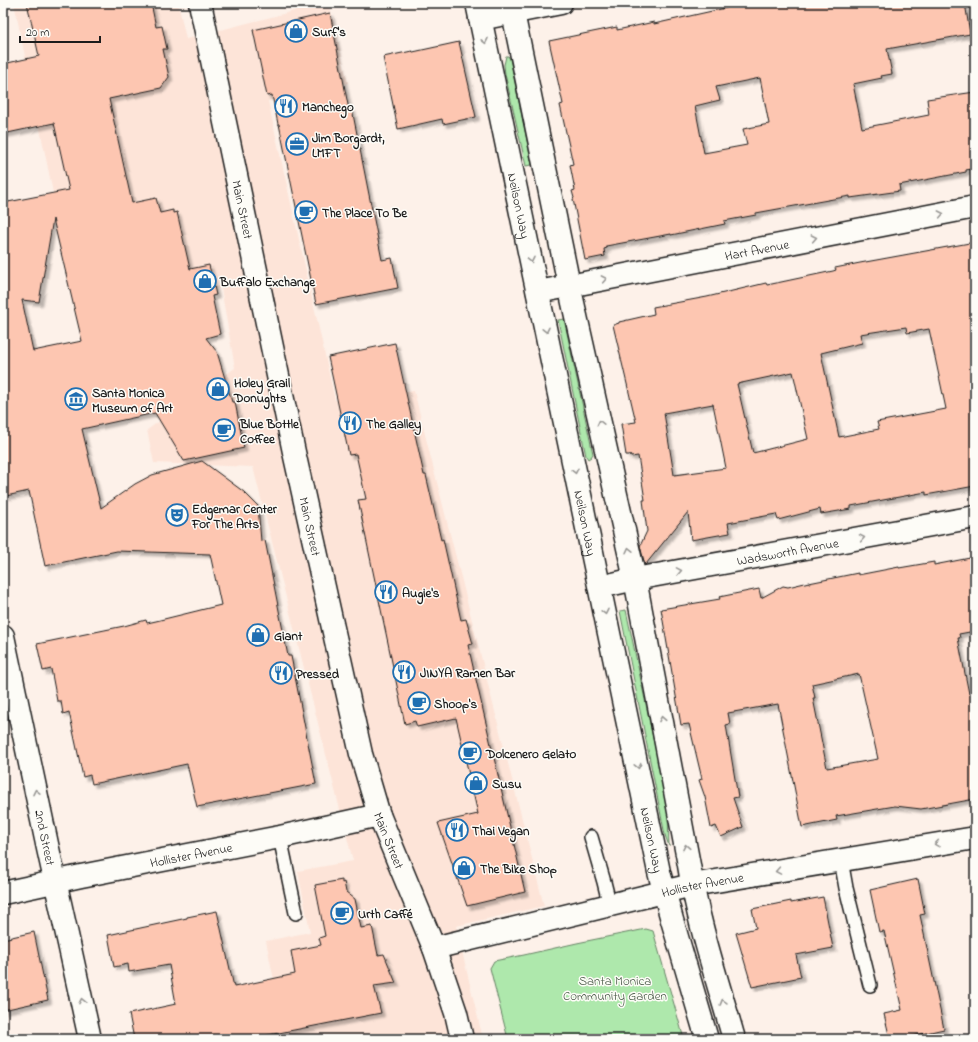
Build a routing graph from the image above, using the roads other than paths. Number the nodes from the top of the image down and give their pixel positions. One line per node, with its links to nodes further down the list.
1 (200, 3): 12 (street, Main Street)
2 (561, 3): 3 (street)
3 (512, 8): 4 (street); 6 (street)
4 (479, 11): 7 (street, Neilson Way, one-way to 7)
5 (975, 207): 6 (street, Hart Avenue, one-way to 5)
6 (569, 285): 7 (street, Hart Avenue); 9 (street, one-way to 6)
7 (538, 292): 10 (street, Neilson Way, one-way to 10)
8 (975, 517): 9 (street, Wadsworth Avenue, one-way to 8)
9 (635, 579): 10 (street, Wadsworth Avenue); 18 (street, one-way to 9)
10 (600, 586): 19 (street, Neilson Way, one-way to 19)
11 (3, 636): 17 (street, 2nd Street, one-way to 11)
12 (380, 815): 13 (street, Hollister Avenue); 23 (street, Main Street)
13 (280, 837): 17 (street, Hollister Avenue); 22 (lane)
14 (591, 837): 21 (lane)
15 (975, 838): 16 (street, Hollister Avenue, one-way to 16)
16 (841, 860): 18 (street, Hollister Avenue, one-way to 18); 24 (lane)
17 (55, 882): 20 (street, Hollister Avenue); 25 (street, 2nd Street, one-way to 17)
18 (692, 885): 19 (street, Hollister Avenue); 28 (street, one-way to 18)
19 (665, 892): 21 (street, Hollister Avenue); 27 (street, Neilson Way)
20 (3, 893)
21 (610, 906): 23 (street, Hollister Avenue)
22 (296, 913)
23 (434, 948): 26 (street, Main Street)
24 (870, 984)
25 (90, 1039)
26 (462, 1039)
27 (707, 1039)
28 (734, 1039)

